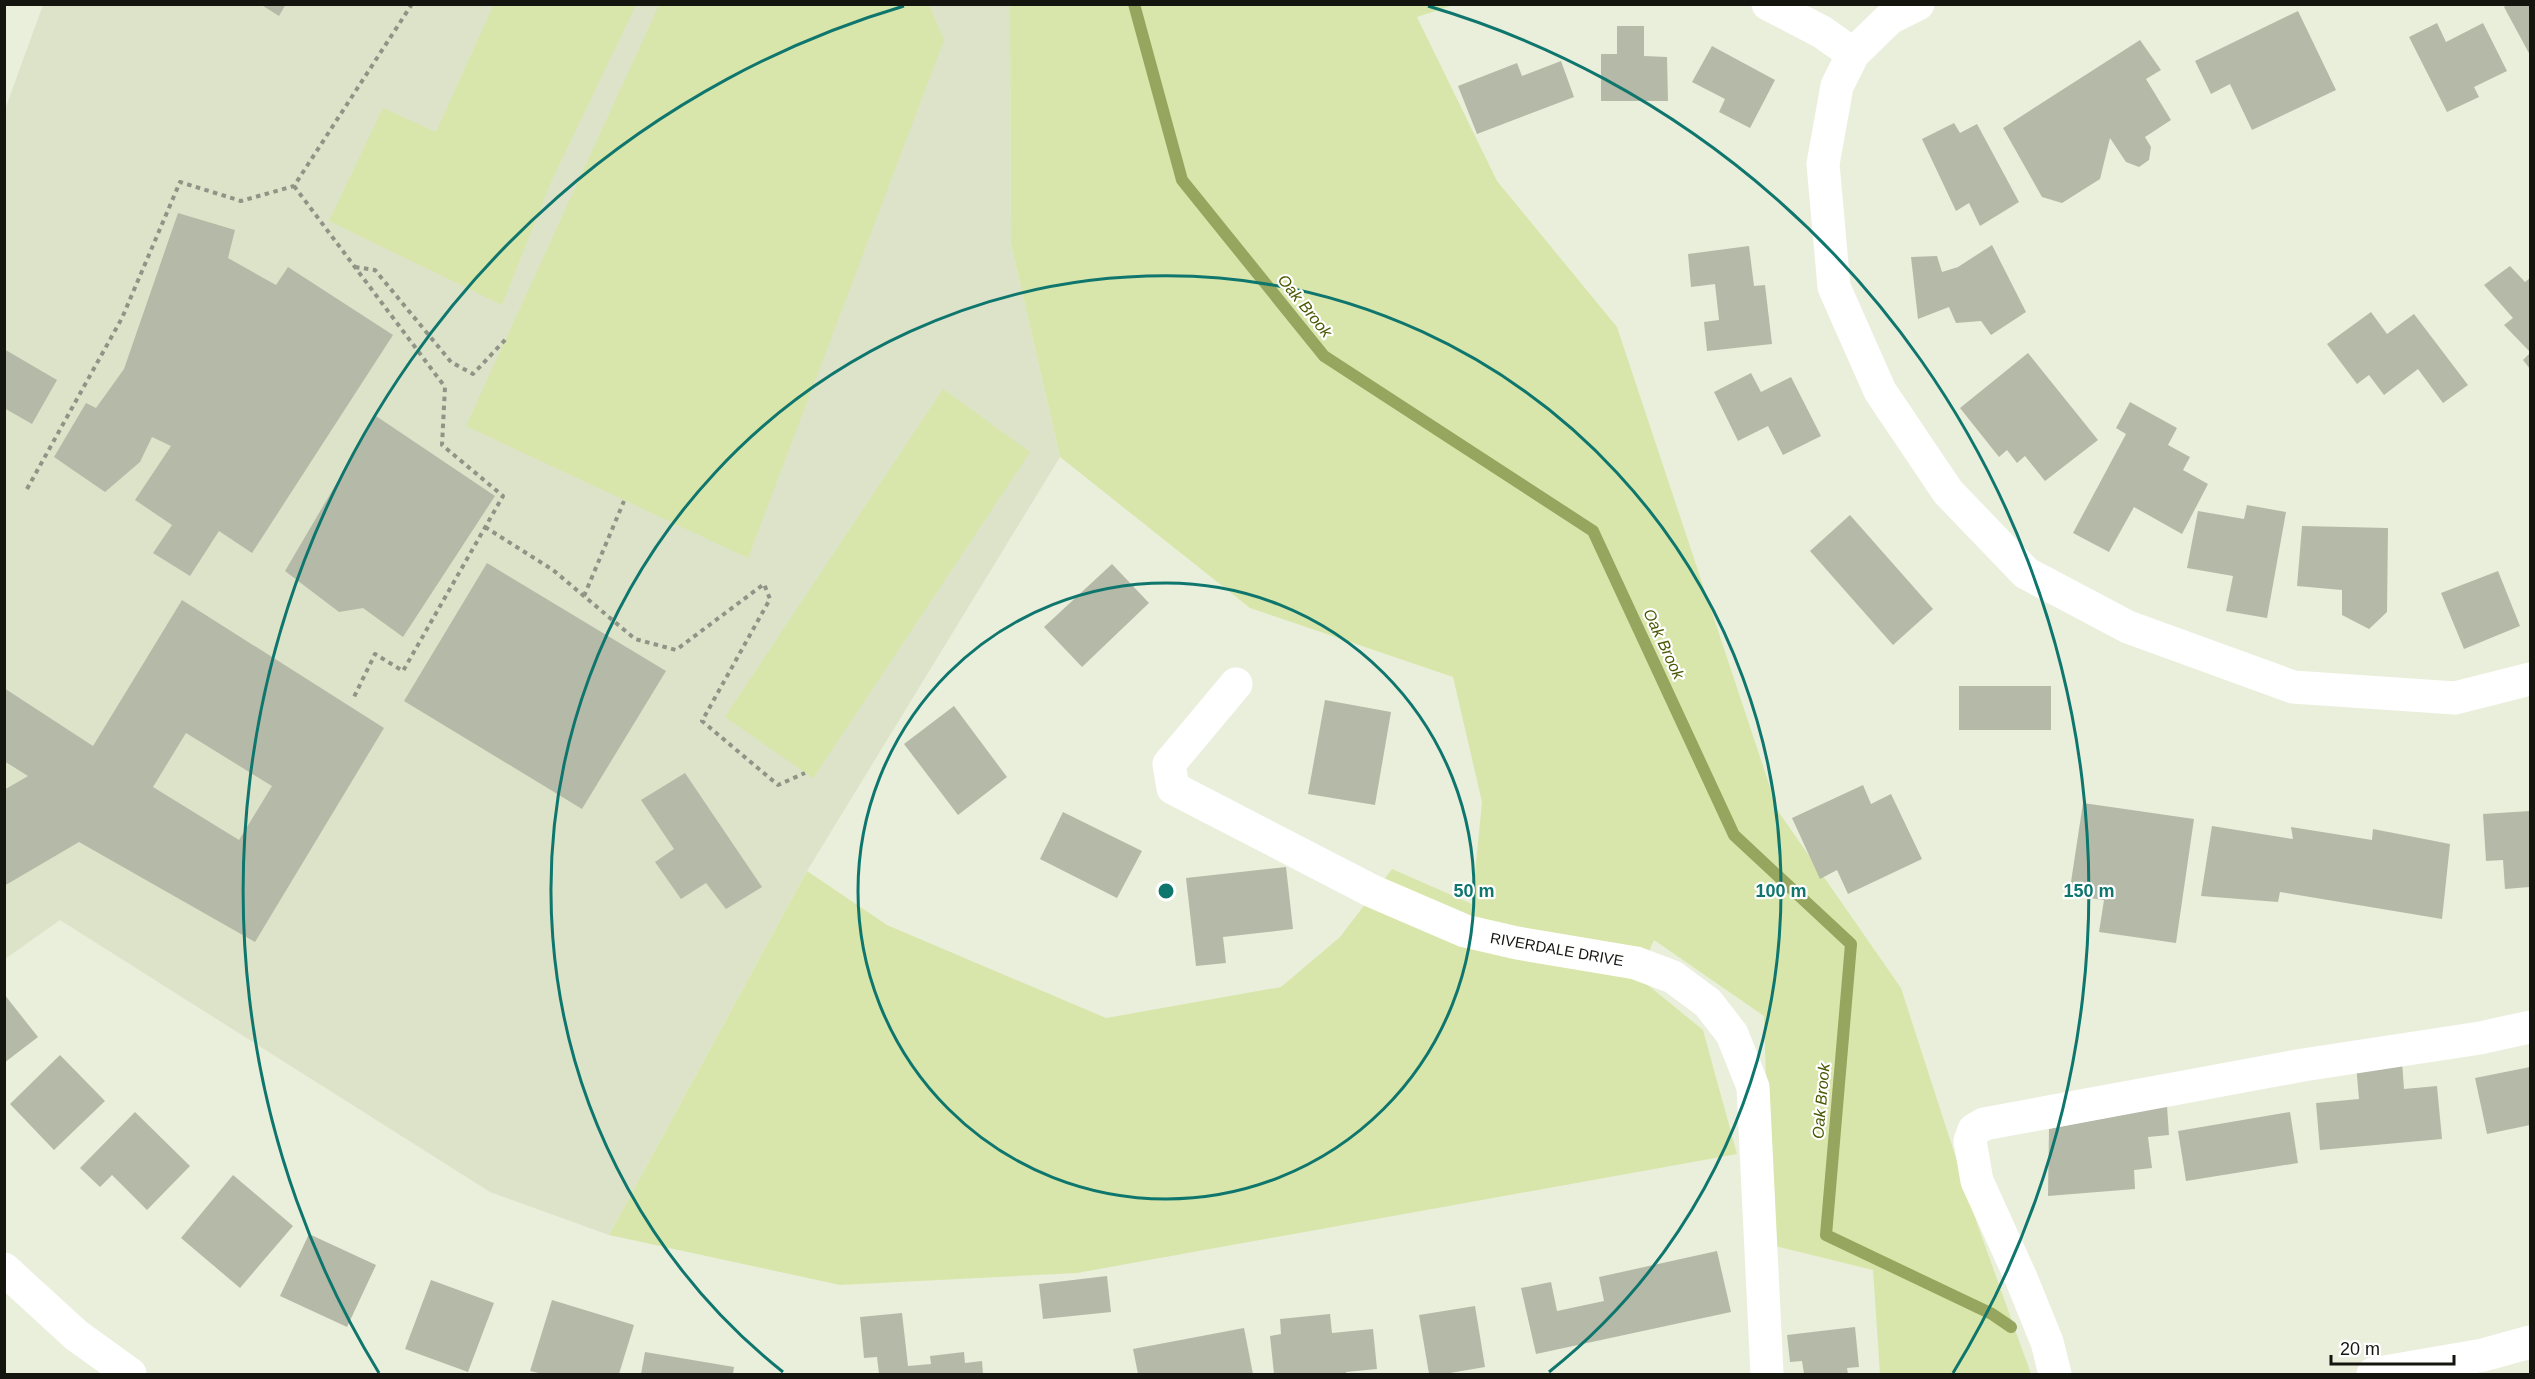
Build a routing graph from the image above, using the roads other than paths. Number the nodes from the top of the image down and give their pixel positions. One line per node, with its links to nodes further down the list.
1 (1768, 4): 3 (street)
2 (1918, 4): 3 (street)
3 (1853, 54): 4 (street)
4 (2530, 679)
5 (1236, 684): 10 (street, RIVERDALE DRIVE)
6 (2530, 1027): 11 (street)
7 (4, 1269): 9 (street)
8 (2530, 1342): 12 (street)
9 (130, 1374)
10 (1767, 1374)
11 (2055, 1374)
12 (2373, 1374)

